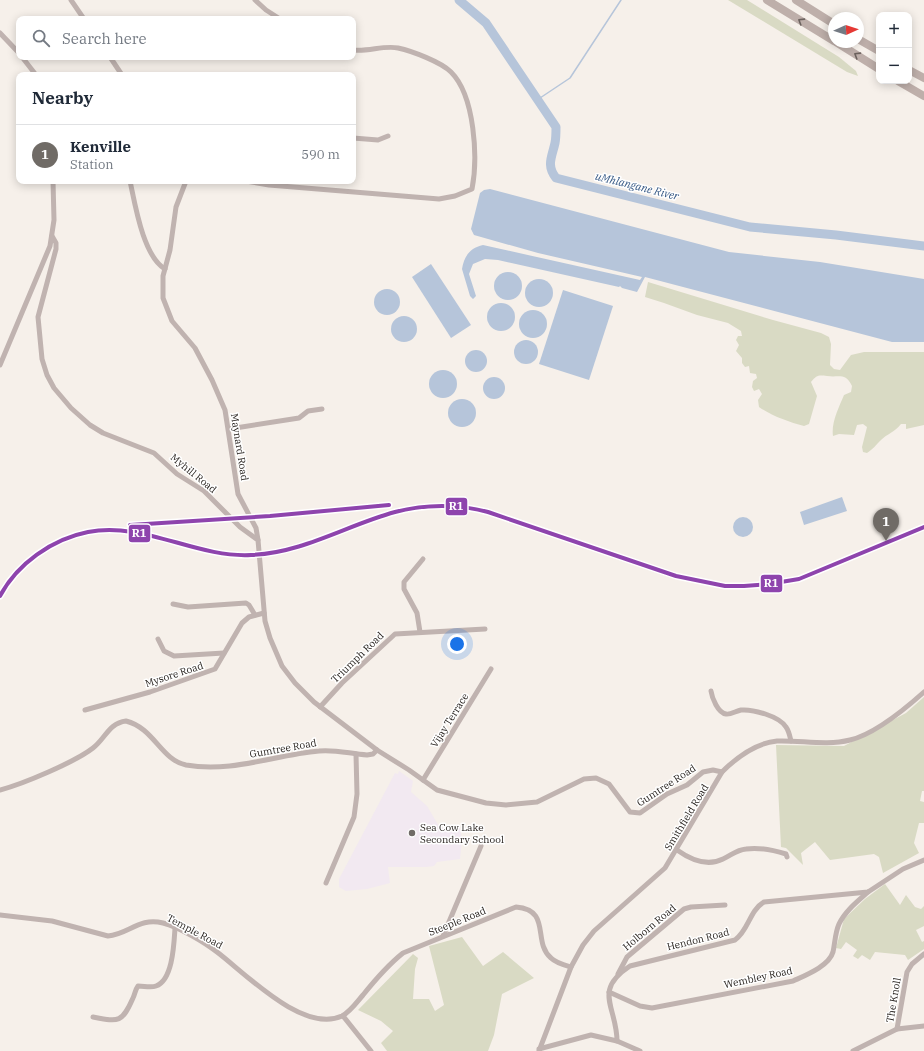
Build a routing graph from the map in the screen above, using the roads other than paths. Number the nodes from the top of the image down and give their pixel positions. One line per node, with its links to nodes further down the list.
1 (71, 0): 5 (street)
2 (255, 0): 6 (street)
3 (767, 0): 9 (highway, one-way to 3)
4 (796, 0): 7 (highway)
5 (82, 16)
6 (275, 16)
7 (828, 20)
8 (0, 33): 12 (street)
9 (828, 38)
10 (864, 42): 14 (highway)
11 (845, 48): 17 (highway, one-way to 11)
12 (16, 50)
13 (356, 50): 29 (street)
14 (876, 50)
15 (24, 60): 18 (street)
16 (112, 60): 19 (street)
17 (876, 67)
18 (34, 72)
19 (120, 72)
20 (912, 72): 21 (highway)
21 (924, 78)
22 (903, 84): 23 (highway)
23 (924, 96)
24 (388, 136): 25 (street)
25 (356, 138)
26 (53, 184): 30 (street)
27 (131, 184): 31 (street)
28 (185, 184): 31 (street, Maynard Road)
29 (269, 184)
30 (52, 236): 32 (street); 35 (street, Myhill Road)
31 (165, 269): 34 (street, Maynard Road)
32 (0, 365)
33 (322, 409): 34 (street)
34 (229, 429): 35 (street, Maynard Road)
35 (258, 540): 38 (street)
36 (423, 559): 41 (street)
37 (173, 604): 39 (street)
38 (264, 613): 39 (street, Mysore Road); 47 (street)
39 (255, 615): 43 (street, Mysore Road)
40 (485, 629): 41 (street, Triumph Road)
41 (420, 632): 47 (street, Triumph Road)
42 (158, 639): 43 (street)
43 (224, 653): 48 (street, Mysore Road)
44 (491, 669): 53 (street, Vijay Terrace)
45 (711, 691): 49 (street)
46 (924, 692): 49 (street, Smithfield Road)
47 (320, 707): 50 (street)
48 (85, 710)
49 (791, 741): 52 (street, Smithfield Road)
50 (377, 750): 51 (street, Gumtree Road); 53 (street, Gumtree Road)
51 (356, 754): 54 (street, Gumtree Road); 59 (street)
52 (722, 772): 53 (street, Gumtree Road); 56 (street, Smithfield Road)
53 (423, 780)
54 (0, 790)
55 (481, 846): 64 (street)
56 (677, 850): 57 (street); 66 (street, Smithfield Road)
57 (787, 857)
58 (924, 860): 60 (street, Hendon Road)
59 (326, 883)
60 (868, 892): 67 (street, Hendon Road); 68 (street, Wembley Road)
61 (725, 905): 67 (street, Holborn Road)
62 (0, 915): 63 (street, Temple Road)
63 (175, 928): 69 (street, Temple Road); 70 (street)
64 (443, 936): 66 (street, Steeple Road); 69 (street, Steeple Road)
65 (924, 954): 72 (street, The Knoll)
66 (571, 967): 74 (street, Smithfield Road)
67 (618, 974): 68 (street)
68 (609, 992): 73 (street)
69 (343, 1016): 75 (street)
70 (93, 1018)
71 (924, 1026): 72 (street, The Knoll)
72 (897, 1029): 77 (street)
73 (617, 1041): 74 (street); 76 (street)
74 (539, 1050)
75 (372, 1051)
76 (640, 1051)
77 (853, 1051)

